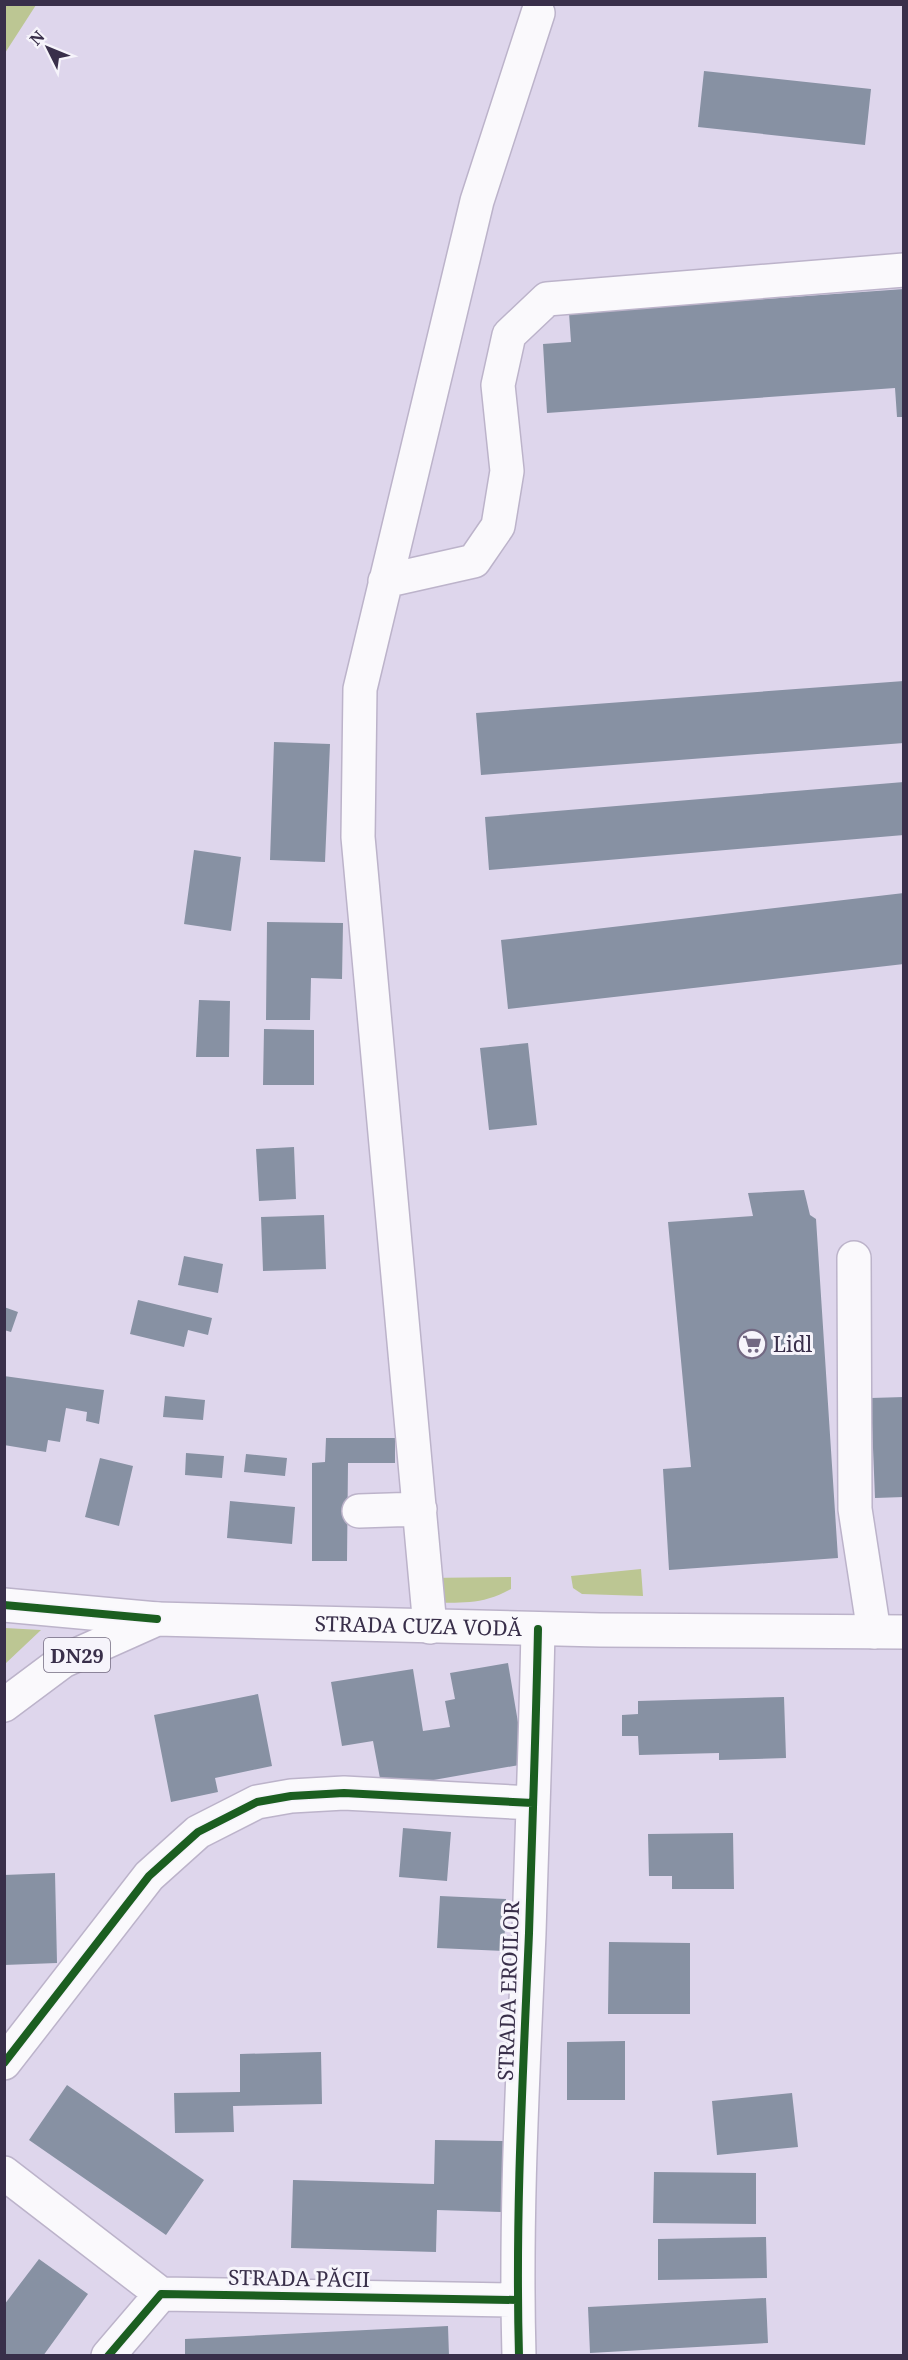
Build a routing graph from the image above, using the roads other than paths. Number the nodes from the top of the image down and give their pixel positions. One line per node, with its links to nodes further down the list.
1 (538, 13): 3 (street)
2 (903, 270): 3 (street)
3 (385, 581): 5 (street)
4 (854, 1258): 11 (street)
5 (420, 1509): 6 (street); 9 (street)
6 (359, 1511)
7 (4, 1605): 8 (street, STRADA CUZA VODĂ)
8 (157, 1619): 9 (street, STRADA CUZA VODĂ / DN29); 12 (street, DN29)
9 (430, 1627): 10 (street, STRADA CUZA VODĂ / DN29)
10 (538, 1629): 11 (street, STRADA CUZA VODĂ / DN29); 13 (street, STRADA EROILOR)
11 (889, 1632)
12 (4, 1705)
13 (533, 1803): 14 (street); 17 (street, STRADA EROILOR)
14 (4, 2063)
15 (4, 2173): 16 (street)
16 (161, 2294): 17 (street, STRADA PĂCII); 18 (street)
17 (517, 2300): 19 (street, STRADA EROILOR)
18 (108, 2355)
19 (519, 2355)

